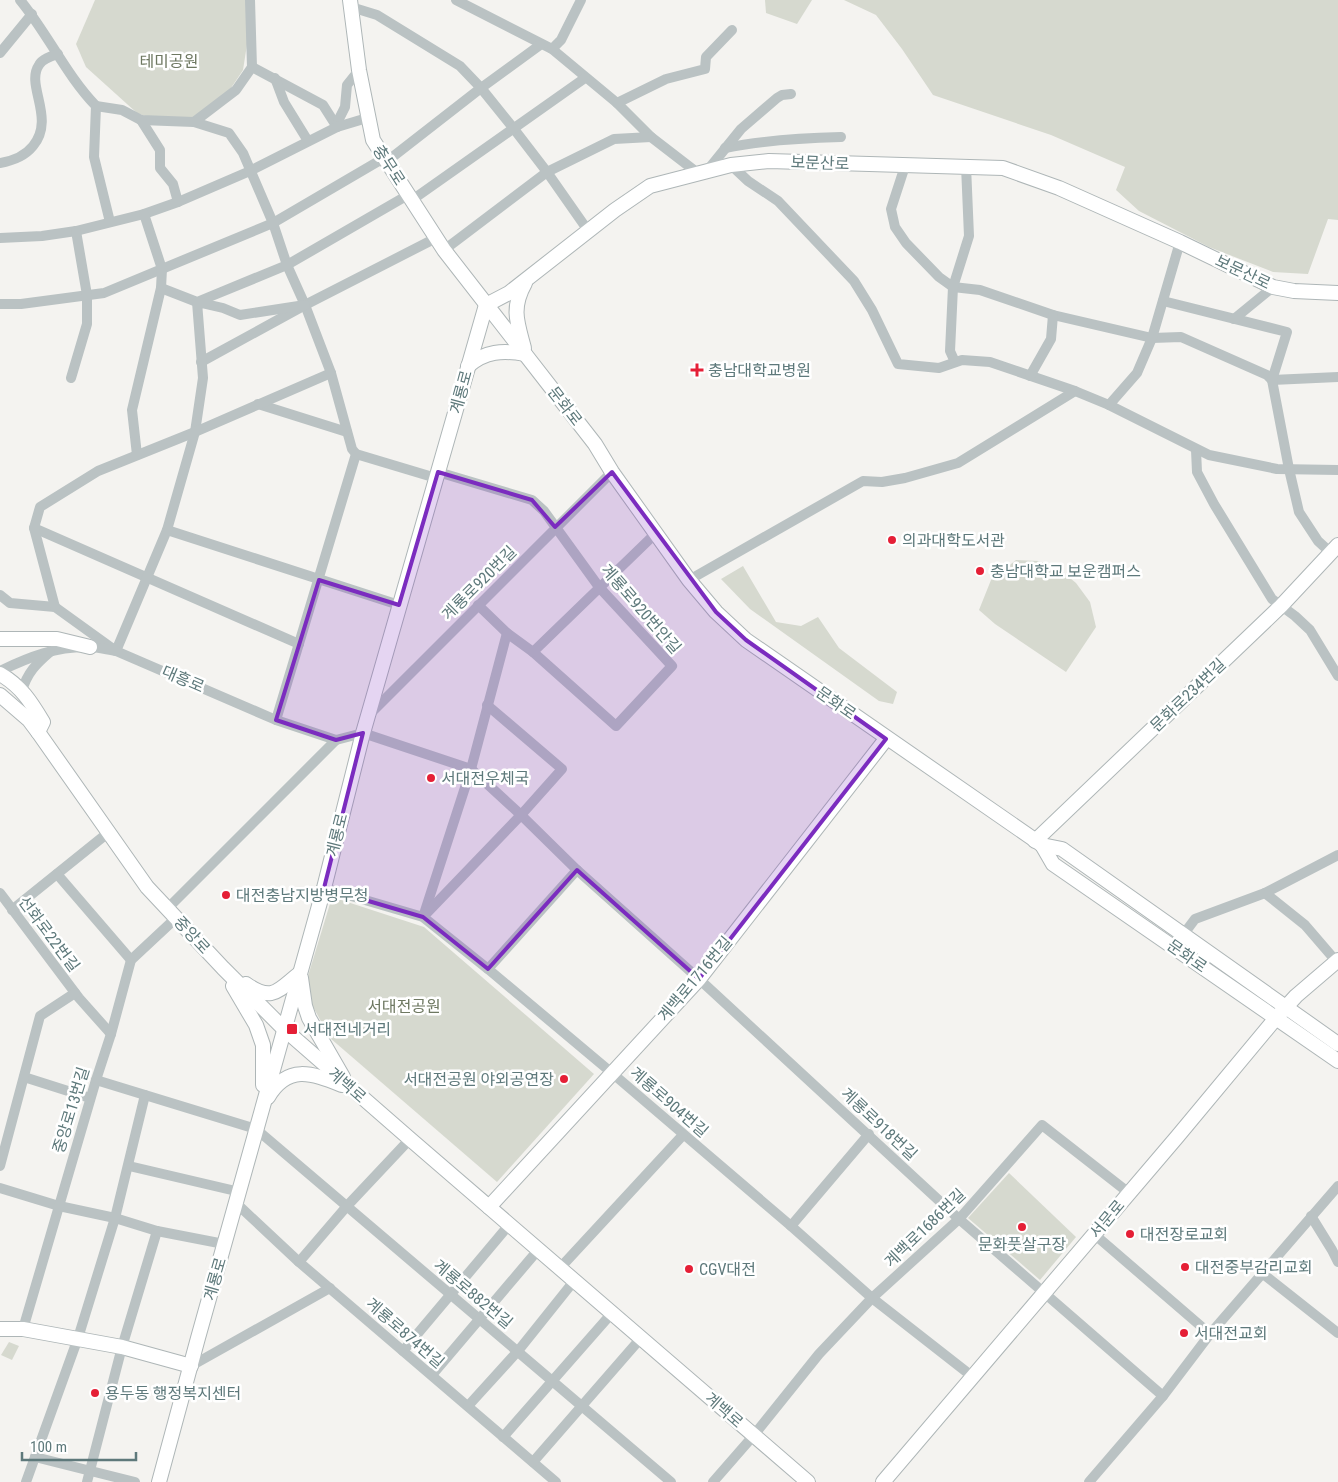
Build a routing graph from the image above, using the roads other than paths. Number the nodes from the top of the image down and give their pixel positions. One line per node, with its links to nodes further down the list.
1 (20, 0): 6 (street)
2 (250, 0): 12 (street)
3 (456, 0): 8 (street)
4 (581, 0): 9 (street)
5 (351, 3): 13 (main road, 충무로); 16 (street)
6 (32, 14): 10 (street); 11 (street)
7 (732, 30): 18 (street)
8 (540, 44): 9 (street); 16 (street)
9 (552, 49): 15 (street)
10 (0, 53)
11 (58, 54): 19 (street); 30 (street)
12 (252, 67): 14 (street); 22 (street)
13 (359, 70): 20 (main road, 충무로); 23 (street)
14 (275, 78): 23 (street); 27 (street)
15 (586, 78): 18 (street); 24 (street)
16 (481, 88): 24 (street); 29 (street)
17 (791, 94): 28 (street)
18 (617, 103): 25 (street)
19 (96, 106): 21 (street); 40 (street)
20 (367, 118): 23 (street); 29 (main road, 충무로)
21 (141, 120): 22 (street); 38 (street)
22 (194, 122): 34 (street)
23 (337, 127): 27 (street)
24 (514, 129): 35 (street); 37 (street)
25 (651, 137): 35 (street); 36 (street)
26 (841, 137): 28 (street)
27 (308, 141): 34 (street)
28 (725, 148): 36 (street)
29 (385, 160): 37 (main road, 충무로); 41 (street)
30 (0, 164)
31 (731, 165): 32 (main road, 보문산로); 36 (main road, 보문산로); 66 (street)
32 (904, 166): 33 (main road, 보문산로); 51 (street)
33 (966, 166): 46 (main road, 보문산로); 51 (street)
34 (250, 172): 38 (street); 41 (street)
35 (547, 172): 43 (street); 47 (street)
36 (703, 173): 43 (main road, 보문산로)
37 (410, 198): 45 (main road, 충무로); 48 (street)
38 (178, 202): 39 (street)
39 (144, 214): 40 (street); 49 (street)
40 (110, 222): 42 (street)
41 (273, 223): 48 (street); 49 (street)
42 (76, 230): 44 (street); 55 (street)
43 (589, 232): 50 (main road, 보문산로)
44 (0, 238)
45 (436, 238): 47 (main road, 충무로); 59 (street)
46 (1180, 242): 52 (main road, 보문산로); 56 (street)
47 (444, 250): 60 (main road, 충무로)
48 (287, 265): 57 (street); 59 (street)
49 (162, 269): 53 (street); 55 (street)
50 (527, 279): 60 (main road, 보문산로); 64 (main road)
51 (953, 287): 61 (street); 66 (street)
52 (1273, 287): 54 (main road, 보문산로); 62 (street)
53 (160, 288): 57 (street); 80 (street)
54 (1338, 293)
55 (87, 295): 58 (street); 71 (street)
56 (1163, 301): 62 (street); 63 (street)
57 (198, 302): 59 (street); 65 (street)
58 (0, 304)
59 (305, 305): 65 (street); 68 (street)
60 (486, 305): 64 (main road, 문화로); 67 (main road, 계룡로)
61 (1053, 315): 63 (street); 69 (street)
62 (1234, 319): 72 (street)
63 (1152, 338): 72 (street); 75 (street)
64 (525, 354): 67 (main road); 83 (main road, 문화로)
65 (201, 362): 76 (street)
66 (955, 362): 69 (street)
67 (468, 366): 84 (main road, 계룡로)
68 (331, 373): 74 (street); 77 (street)
69 (1030, 376): 73 (street)
70 (1338, 376): 72 (street)
71 (71, 378)
72 (1272, 380): 81 (street)
73 (1075, 391): 75 (street); 92 (street)
74 (258, 404): 76 (street); 77 (street)
75 (1109, 405): 78 (street)
76 (195, 432): 80 (street); 87 (street)
77 (347, 432): 79 (street)
78 (1196, 450): 81 (street); 97 (street)
79 (356, 454): 84 (street); 91 (street)
80 (137, 455): 85 (street)
81 (1289, 469): 82 (street); 89 (street)
82 (1338, 470)
83 (612, 472): 86 (street, 계룡로920번길); 88 (main road, 문화로)
84 (437, 475): 86 (street, 계룡로920번안길); 95 (main road, 계룡로)
85 (34, 528): 90 (street); 98 (street)
86 (555, 528): 93 (street, 계룡로920번안길); 96 (street, 계룡로920번길)
87 (167, 530): 90 (street); 91 (street)
88 (655, 534): 92 (main road, 문화로); 93 (street)
89 (1334, 548): 97 (main road, 문화로234번길)
90 (147, 578): 101 (street); 104 (street)
91 (318, 580): 95 (street); 101 (street)
92 (689, 580): 116 (main road, 문화로)
93 (599, 587): 105 (street); 105 (street, 계룡로920번안길)
94 (0, 595): 98 (street)
95 (399, 605): 112 (main road, 계룡로)
96 (478, 605): 99 (street, 계룡로920번안길); 112 (street, 계룡로920번길)
97 (1281, 606): 107 (street); 121 (main road, 문화로234번길)
98 (56, 607): 104 (street)
99 (507, 633): 105 (street, 계룡로920번안길); 111 (street)
100 (0, 639): 102 (main road)
101 (299, 644): 113 (street)
102 (90, 647): 103 (street, 대흥로); 104 (street, 대흥로)
103 (53, 650): 106 (street, 대흥로); 109 (street)
104 (116, 651): 113 (street, 대흥로)
105 (533, 652)
106 (0, 673): 109 (main road)
107 (1338, 676)
108 (0, 681): 110 (main road)
109 (22, 691): 114 (main road)
110 (3, 697): 114 (main road, 중앙로)
111 (487, 705): 118 (street); 119 (street)
112 (368, 716): 115 (main road, 계룡로)
113 (276, 720): 117 (street, 대흥로)
114 (38, 732): 120 (main road, 중앙로)
115 (363, 733): 117 (street); 118 (street, 계룡로918번길); 125 (main road, 계룡로)
116 (886, 739): 121 (main road, 문화로); 137 (main road, 계백로1716번길)
117 (336, 740): 129 (street)
118 (471, 769): 119 (street, 계룡로918번길); 130 (street)
119 (521, 815): 123 (street, 계룡로918번길); 130 (street)
120 (109, 832): 124 (street); 129 (main road, 중앙로)
121 (1039, 843): 131 (main road, 문화로); 140 (main road, 문화로)
122 (1338, 855): 127 (street)
123 (577, 870): 135 (street); 137 (street, 계룡로918번길)
124 (57, 874): 128 (street); 132 (street)
125 (324, 888): 130 (street, 계룡로904번길); 136 (main road, 계룡로)
126 (0, 894): 128 (street, 선화로22번길)
127 (1265, 894): 131 (street); 133 (street, 서문로)
128 (12, 910): 138 (street, 선화로22번길)
129 (172, 914): 132 (street); 134 (main road, 중앙로)
130 (423, 917): 135 (street, 계룡로904번길)
131 (1182, 935): 139 (main road, 문화로)
132 (130, 960): 142 (street, 중앙로13번길)
133 (1337, 961): 139 (main road, 서문로)
134 (223, 968): 136 (main road); 141 (main road, 중앙로); 151 (main road)
135 (488, 969): 145 (street, 계룡로904번길)
136 (300, 973): 141 (main road, 계룡로); 148 (main road)
137 (699, 979): 145 (main road, 계백로1716번길); 153 (street, 계룡로918번길)
138 (77, 996): 142 (street); 146 (street, 선화로22번길)
139 (1286, 1007): 140 (main road, 서문로); 143 (main road, 문화로)
140 (1276, 1018): 144 (main road, 문화로); 160 (main road, 서문로)
141 (284, 1029): 148 (main road, 계백로); 151 (main road, 계룡로)
142 (111, 1034): 147 (street, 중앙로13번길)
143 (1338, 1044)
144 (1338, 1062)
145 (612, 1073): 154 (street, 계룡로904번길); 164 (main road, 계백로1716번길)
146 (24, 1077): 150 (street); 156 (street, 선화로22번길)
147 (96, 1080): 149 (street); 150 (street, 중앙로13번길)
148 (350, 1088): 151 (main road); 155 (main road, 계백로)
149 (145, 1095): 152 (street); 157 (street)
150 (90, 1098): 162 (street, 중앙로13번길)
151 (262, 1107): 152 (main road, 계룡로)
152 (256, 1128): 161 (main road, 계룡로); 163 (street, 계룡로882번길)
153 (869, 1134): 167 (street, 계룡로918번길); 169 (street)
154 (683, 1135): 169 (street, 계룡로904번길); 176 (street)
155 (410, 1139): 163 (street); 164 (main road, 계백로)
156 (0, 1166)
157 (129, 1166): 161 (street); 166 (street)
158 (1338, 1186): 165 (street)
159 (0, 1188): 162 (street)
160 (1130, 1193): 167 (street, 계백로1686번길); 171 (main road, 서문로)
161 (238, 1197): 172 (main road, 계룡로); 174 (street, 계룡로874번길)
162 (59, 1206): 166 (street); 185 (street, 중앙로13번길)
163 (347, 1206): 174 (street); 181 (street, 계룡로882번길)
164 (489, 1207): 168 (main road, 계백로)
165 (1311, 1216): 175 (street); 177 (street)
166 (115, 1218): 170 (street); 189 (street)
167 (959, 1219): 180 (street, 계룡로918번길); 182 (street, 계백로1686번길)
168 (509, 1225): 173 (main road, 계백로); 181 (street)
169 (790, 1226): 182 (street, 계룡로904번길)
170 (156, 1231): 172 (street); 191 (street)
171 (1094, 1234): 180 (main road, 서문로); 188 (street)
172 (224, 1244): 194 (main road, 계룡로)
173 (538, 1250): 176 (main road, 계백로); 184 (street)
174 (299, 1262): 179 (street, 계룡로874번길)
175 (1338, 1262)
176 (560, 1268): 178 (main road, 계백로)
177 (1262, 1273): 187 (street); 188 (street)
178 (574, 1281): 183 (main road, 계백로); 193 (street)
179 (330, 1288): 192 (street, 계룡로874번길); 194 (street)
180 (1044, 1294): 196 (main road, 서문로); 198 (street, 계룡로918번길)
181 (451, 1295): 184 (street, 계룡로882번길); 192 (street)
182 (872, 1298): 196 (street, 계룡로904번길); 201 (street, 계백로1686번길)
183 (612, 1313): 190 (main road, 계백로); 197 (street)
184 (480, 1319): 193 (street, 계룡로882번길); 195 (street)
185 (23, 1328): 186 (main road); 189 (main road)
186 (0, 1329)
187 (1338, 1333)
188 (1210, 1334): 198 (street)
189 (78, 1338): 191 (main road); 203 (street)
190 (640, 1338): 199 (street); 201 (main road, 계백로)
191 (122, 1347): 194 (main road); 205 (street)
192 (403, 1351): 195 (street, 계룡로874번길)
193 (518, 1351): 197 (street, 계룡로882번길); 200 (street)
194 (191, 1366): 209 (main road, 계룡로)
195 (432, 1375): 200 (street, 계룡로874번길)
196 (973, 1377): 214 (main road, 서문로)
197 (552, 1381): 199 (street, 계룡로882번길); 202 (street)
198 (1163, 1396): 215 (street)
199 (581, 1405): 204 (street); 211 (street, 계룡로882번길)
200 (468, 1406): 202 (street, 계룡로874번길)
201 (754, 1435): 212 (street, 계백로1686번길); 213 (main road, 계백로)
202 (503, 1437): 204 (street, 계룡로874번길)
203 (35, 1457): 205 (street); 206 (street)
204 (533, 1462): 210 (street, 계룡로874번길)
205 (90, 1471): 207 (street); 208 (street)
206 (26, 1482)
207 (87, 1482)
208 (135, 1482)
209 (159, 1482)
210 (556, 1482)
211 (672, 1482)
212 (713, 1482)
213 (808, 1482)
214 (883, 1482)
215 (1089, 1482)

